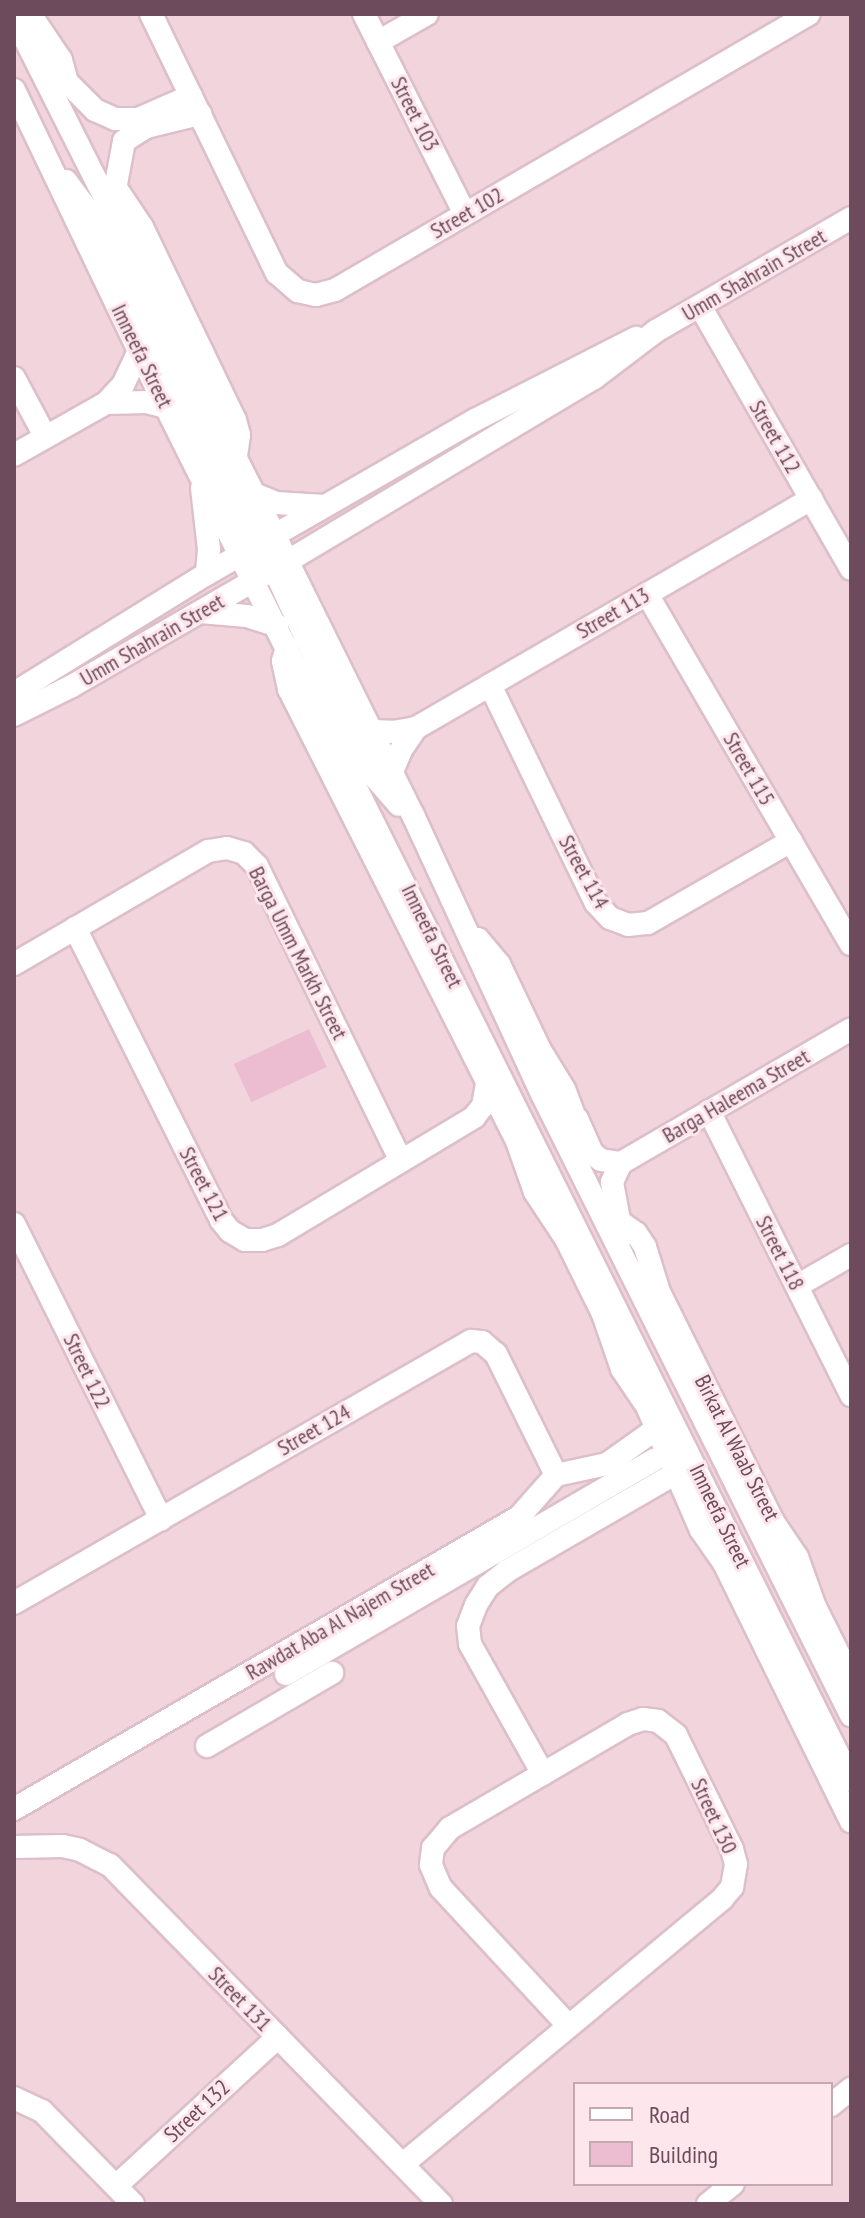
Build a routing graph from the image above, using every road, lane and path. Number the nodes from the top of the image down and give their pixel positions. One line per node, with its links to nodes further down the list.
1 (30, 14): 9 (street)
2 (151, 14): 11 (street, Street 102)
3 (364, 14): 7 (street, Street 103)
4 (427, 14): 7 (street)
5 (809, 14): 15 (street, Street 102)
6 (14, 17): 8 (street, Imneefa Street)
7 (378, 42): 15 (street, Street 103)
8 (36, 60): 9 (street); 14 (street, Imneefa Street)
9 (67, 82): 11 (street)
10 (14, 90): 12 (street, Imneefa Street)
11 (196, 105): 13 (street); 15 (street, Street 102)
12 (52, 170): 19 (street, Imneefa Street); 31 (street)
13 (114, 185): 14 (street); 26 (street)
14 (112, 209): 26 (street, Imneefa Street)
15 (465, 214)
16 (851, 218): 17 (street, Umm Shahrain Street)
17 (700, 306): 18 (street, Umm Shahrain Street); 29 (street, Street 112)
18 (656, 331): 24 (street); 31 (street)
19 (139, 351): 21 (street); 22 (street, Imneefa Street)
20 (14, 378): 23 (street)
21 (106, 403): 22 (street); 23 (street)
22 (166, 407): 27 (street, Imneefa Street)
23 (45, 436): 25 (street)
24 (442, 442): 30 (street); 31 (street)
25 (14, 455)
26 (235, 458): 28 (street, Imneefa Street)
27 (201, 475): 31 (street, Imneefa Street); 33 (street)
28 (254, 494): 30 (street); 31 (street, Imneefa Street)
29 (811, 499): 32 (street, Street 112); 34 (street, Street 113)
30 (327, 506): 31 (street)
31 (266, 557): 33 (street, Umm Shahrain Street); 35 (street, Umm Shahrain Street); 36 (street, Imneefa Street); 37 (street); 42 (street, Imneefa Street); 44 (street)
32 (851, 569)
33 (207, 574): 39 (street, Umm Shahrain Street)
34 (647, 594): 38 (street, Street 113); 45 (street, Street 115)
35 (201, 612): 36 (street); 37 (street, Umm Shahrain Street)
36 (282, 636): 51 (street, Imneefa Street)
37 (130, 653): 40 (street, Umm Shahrain Street)
38 (490, 685): 41 (street, Street 113); 45 (street, Street 114)
39 (14, 693)
40 (14, 715)
41 (416, 728): 42 (street, Street 113); 43 (street)
42 (370, 731): 43 (street, Imneefa Street)
43 (391, 774): 44 (street, Imneefa Street)
44 (413, 815): 47 (street, Imneefa Street)
45 (791, 841): 48 (street, Street 115)
46 (75, 928): 49 (street, Barga Umm Markh Street); 58 (street, Street 121); 58 (street, Barga Umm Markh Street)
47 (467, 932): 52 (street, Imneefa Street); 54 (street)
48 (851, 944)
49 (14, 964)
50 (851, 1029): 53 (street, Barga Haleema Street)
51 (486, 1069): 55 (street); 56 (street); 62 (street, Imneefa Street)
52 (542, 1094): 54 (street); 65 (street, Imneefa Street)
53 (709, 1111): 59 (street, Barga Haleema Street); 67 (street, Street 118)
54 (573, 1112): 57 (street)
55 (474, 1117): 56 (street); 58 (street, Street 121)
56 (509, 1128): 60 (street)
57 (592, 1153): 59 (street); 61 (street)
58 (401, 1161)
59 (621, 1163): 61 (street)
60 (525, 1167): 62 (street); 70 (street)
61 (614, 1195): 63 (street)
62 (567, 1204): 68 (street, Imneefa Street)
63 (620, 1222): 65 (street); 79 (street, Birkat Al Waab Street)
64 (14, 1224): 76 (street, Street 122)
65 (620, 1252): 78 (street, Imneefa Street)
66 (851, 1255): 67 (street)
67 (797, 1286): 69 (street, Street 118)
68 (635, 1342): 70 (street); 77 (street, Imneefa Street)
69 (851, 1395)
70 (647, 1406): 71 (street)
71 (656, 1429): 73 (street); 74 (street)
72 (654, 1460): 82 (street)
73 (678, 1472): 75 (street); 86 (street)
74 (556, 1475): 76 (street, Street 124); 82 (street, Rawdat Aba Al Najem Street)
75 (695, 1512): 77 (street); 89 (street)
76 (161, 1519): 80 (street, Street 124)
77 (731, 1539): 87 (street, Imneefa Street)
78 (766, 1544): 79 (street); 84 (street, Imneefa Street)
79 (804, 1577): 83 (street, Birkat Al Waab Street)
80 (14, 1603)
81 (332, 1673): 82 (street)
82 (285, 1676): 85 (street); 88 (street, Rawdat Aba Al Najem Street)
83 (851, 1679)
84 (851, 1715)
85 (207, 1746)
86 (543, 1774): 91 (street, Street 130); 91 (street, Street 130)
87 (851, 1780)
88 (14, 1809)
89 (851, 1821)
90 (14, 1847): 92 (street, Street 131)
91 (569, 2026): 96 (street, Street 130)
92 (278, 2037): 96 (street, Street 131); 97 (street, Street 132)
93 (851, 2089): 95 (street)
94 (14, 2098): 97 (street)
95 (833, 2103)
96 (403, 2164): 100 (street, Street 131)
97 (116, 2186): 99 (street)
98 (730, 2186): 101 (street)
99 (133, 2204)
100 (441, 2204)
101 (708, 2204)

